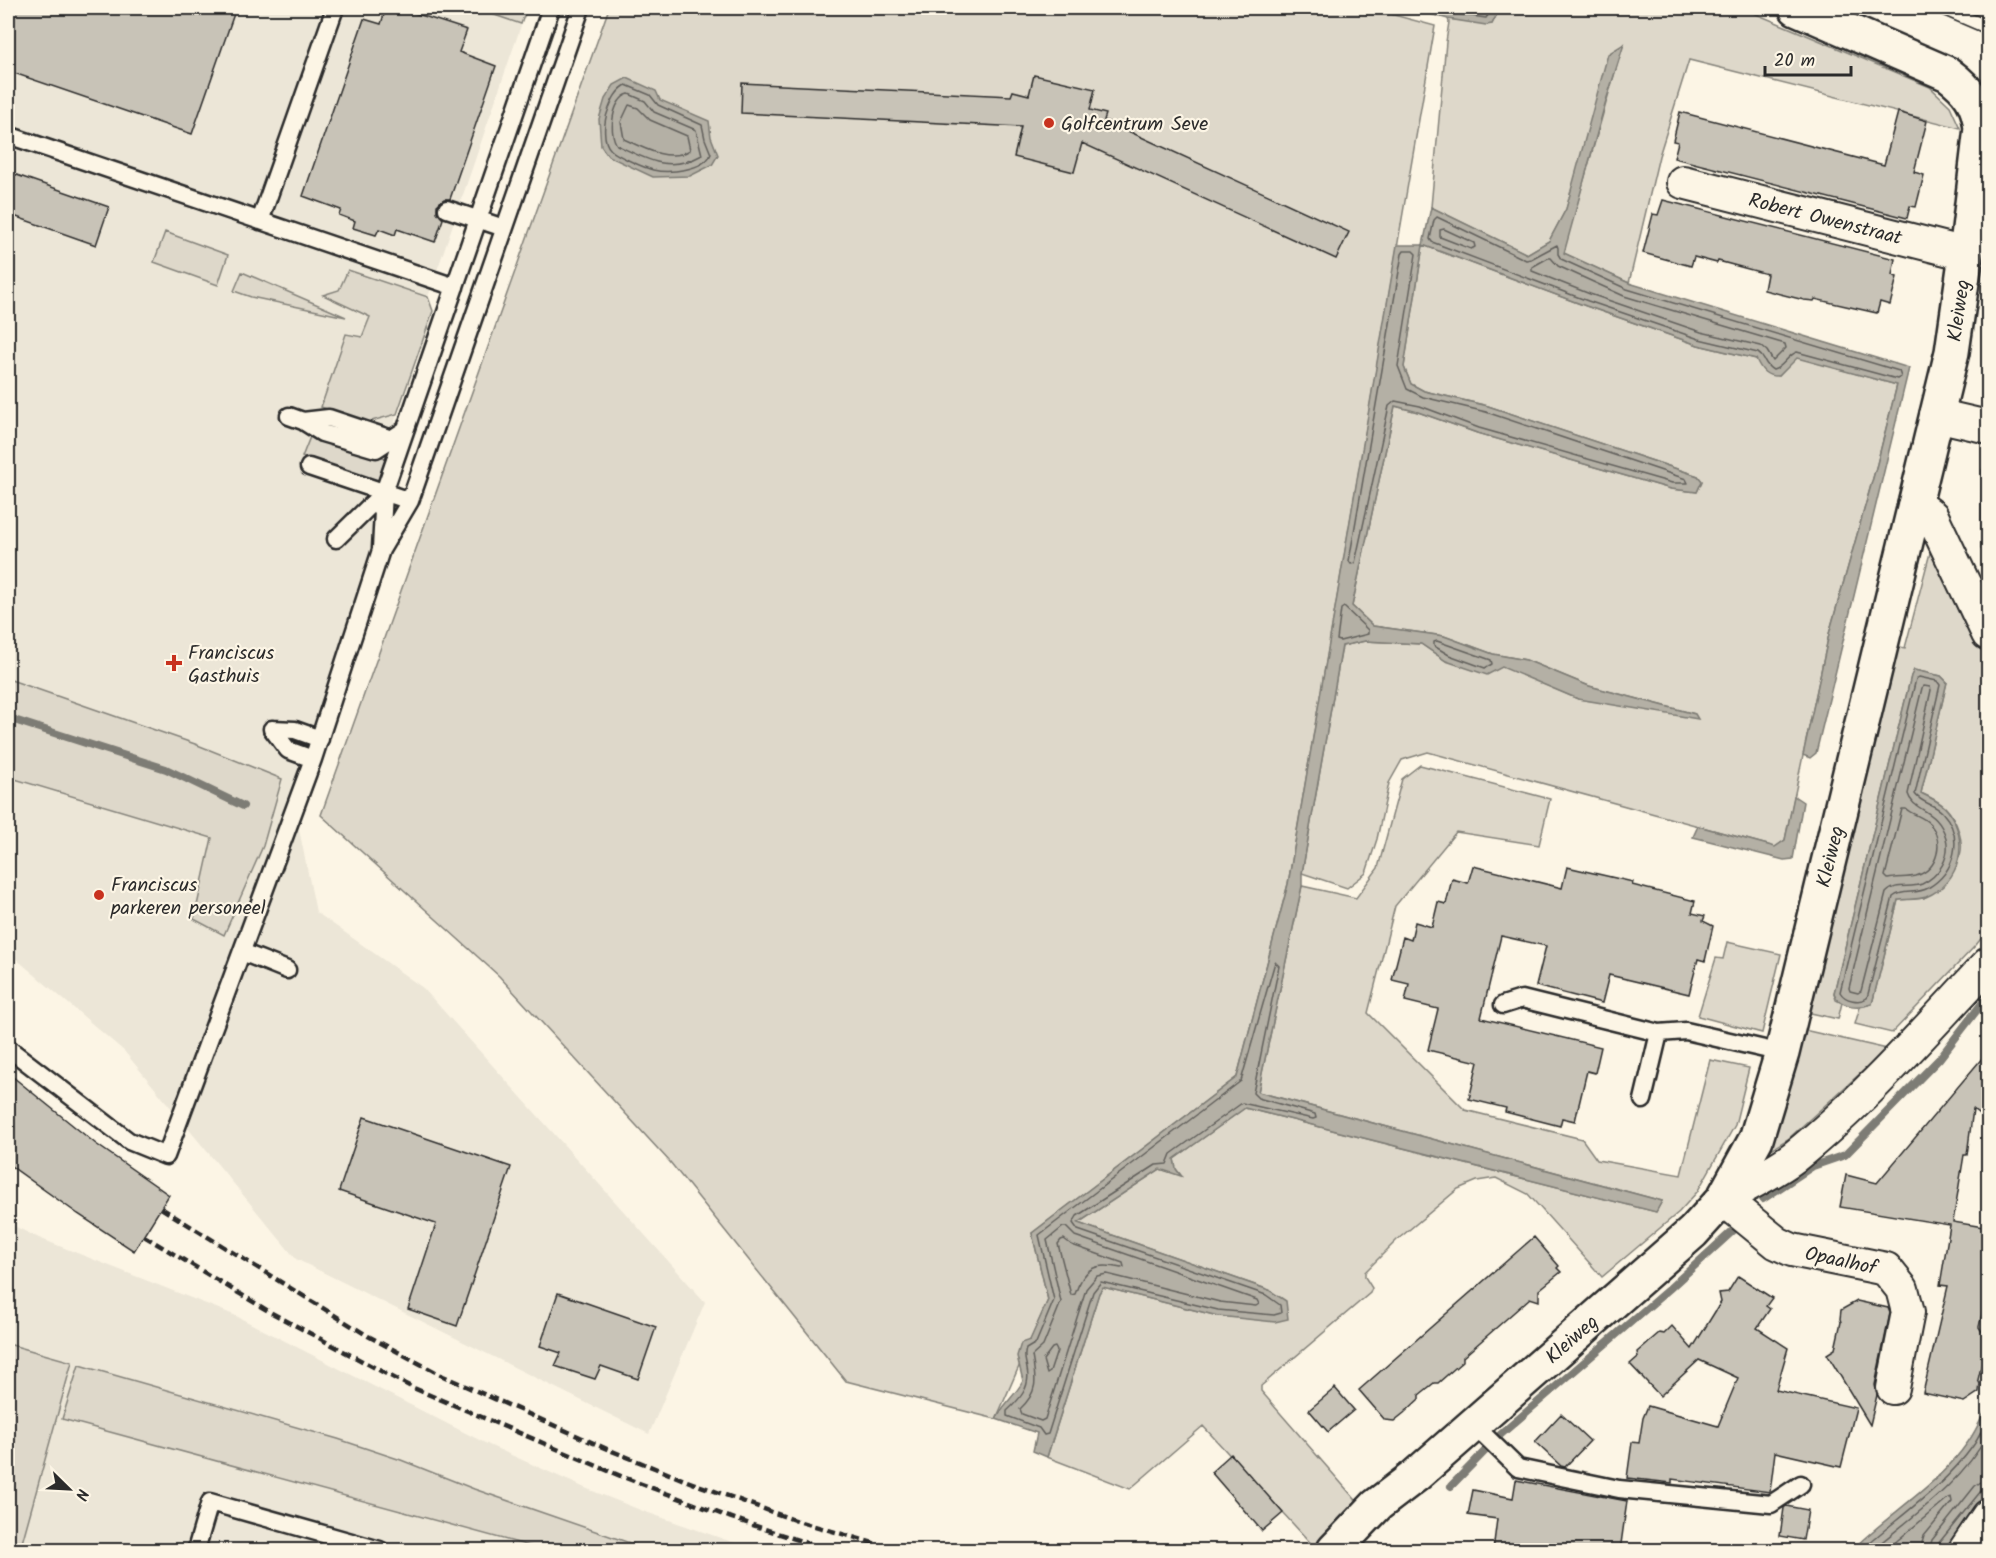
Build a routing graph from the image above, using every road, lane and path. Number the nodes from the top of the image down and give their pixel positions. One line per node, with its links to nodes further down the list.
1 (334, 8): 9 (lane)
2 (551, 8): 8 (lane)
3 (581, 8): 10 (lane)
4 (1796, 8): 11 (street, Kleiweg)
5 (8, 135): 9 (lane)
6 (1683, 182): 11 (street, Robert Owenstraat)
7 (447, 208): 8 (lane)
8 (478, 219): 10 (lane); 12 (lane)
9 (260, 220): 12 (lane)
10 (504, 228): 19 (lane)
11 (1966, 254): 13 (street, Kleiweg)
12 (455, 287): 16 (lane)
13 (1936, 415): 15 (street); 20 (street, Kleiweg)
14 (296, 419): 16 (lane)
15 (1989, 426)
16 (399, 434): 18 (lane)
17 (309, 467): 18 (lane)
18 (384, 492): 19 (lane); 21 (lane); 22 (lane)
19 (410, 501): 22 (lane)
20 (1914, 506): 23 (street); 32 (street, Kleiweg)
21 (336, 539)
22 (381, 550): 24 (lane)
23 (1989, 634)
24 (320, 739): 25 (lane); 25 (lane)
25 (314, 759): 26 (lane)
26 (242, 952): 28 (lane); 31 (lane)
27 (1989, 964): 34 (street, Kleiweg)
28 (287, 970)
29 (1503, 1005): 30 (lane)
30 (1659, 1033): 32 (lane); 33 (lane)
31 (8, 1048)
32 (1782, 1053): 34 (street, Kleiweg)
33 (1643, 1100)
34 (1724, 1199): 35 (street, Opaalhof); 36 (street, Kleiweg)
35 (1893, 1388)
36 (1474, 1425): 37 (street, Kleiweg); 38 (lane)
37 (1415, 1476): 42 (street, Kleiweg); 43 (street, Kleiweg)
38 (1801, 1484)
39 (1989, 1516): 44 (street)
40 (196, 1551): 41 (lane)
41 (380, 1551)
42 (1334, 1551)
43 (1352, 1551)
44 (1965, 1551)

